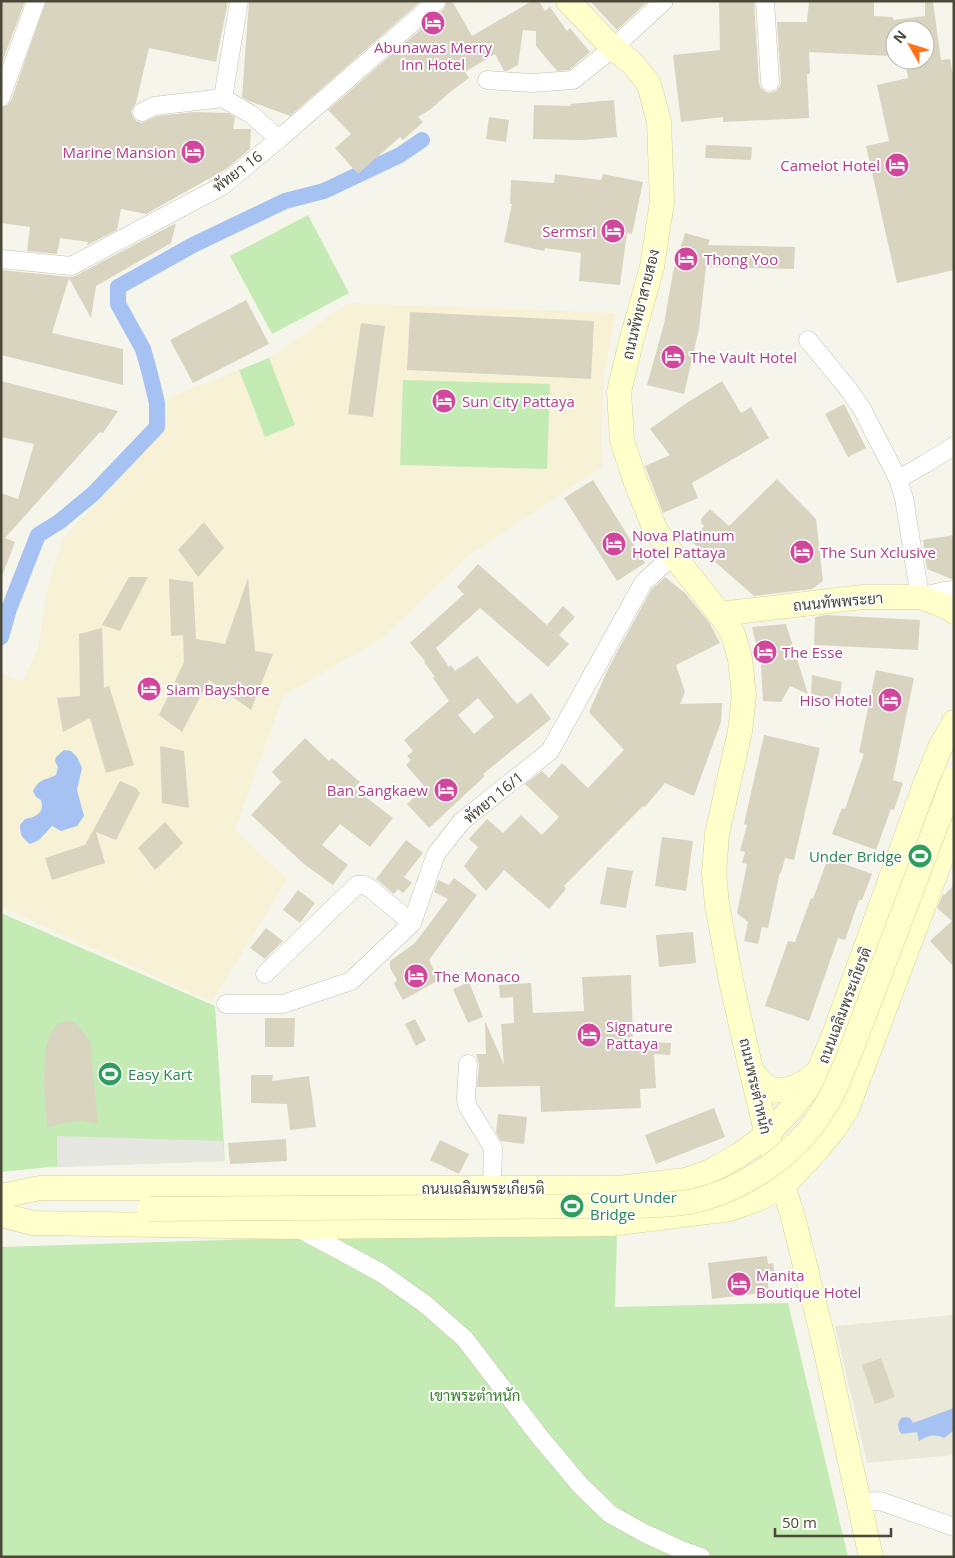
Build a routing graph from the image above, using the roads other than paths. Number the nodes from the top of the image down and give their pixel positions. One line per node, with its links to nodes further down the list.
1 (36, 1): 10 (street)
2 (239, 1): 11 (street)
3 (437, 1): 13 (street, พัทยา 16)
4 (568, 1): 7 (main road, ถนนพัทยาสายสอง)
5 (664, 1): 7 (street)
6 (765, 1): 9 (street)
7 (613, 48): 8 (street); 18 (main road, ถนนพัทยาสายสอง)
8 (487, 80)
9 (770, 82)
10 (1, 96)
11 (223, 98): 12 (street); 13 (street)
12 (142, 112)
13 (279, 139): 14 (street, พัทยา 16)
14 (1, 259)
15 (808, 340): 17 (street)
16 (954, 446): 17 (street)
17 (898, 479): 20 (street)
18 (674, 555): 22 (main road, ถนนพัทยาสายสอง); 27 (street, พัทยา 16/1)
19 (954, 590): 20 (street)
20 (920, 597): 21 (main road, ถนนทัพพระยา); 22 (main road, ถนนทัพพระยา)
21 (954, 612)
22 (720, 614): 33 (main road, ถนนพระตำหนัก)
23 (954, 722): 25 (main road, ถนนเฉลิมพระเกียรติ)
24 (954, 780): 25 (main road); 40 (main road, bridge)
25 (926, 782): 30 (main road, ถนนเฉลิมพระเกียรติ)
26 (954, 825): 31 (main road)
27 (412, 923): 28 (street); 29 (street, พัทยา 16/1)
28 (265, 974)
29 (226, 1004)
30 (832, 1040): 31 (main road); 34 (main road, ถนนเฉลิมพระเกียรติ)
31 (867, 1057): 36 (main road)
32 (468, 1064): 37 (street)
33 (752, 1072): 34 (main road); 35 (main road, ถนนพระตำหนัก)
34 (818, 1073): 35 (main road, ถนนเฉลิมพระเกียรติ)
35 (767, 1135): 36 (main road, ถนนพระตำหนัก); 38 (main road, ถนนเฉลิมพระเกียรติ)
36 (784, 1186): 42 (main road); 44 (main road, ถนนพระตำหนัก)
37 (492, 1188): 38 (main road, ถนนเฉลิมพระเกียรติ); 39 (main road, ถนนเฉลิมพระเกียรติ)
38 (618, 1188): 42 (main road)
39 (1, 1196)
40 (1, 1206)
41 (1, 1215): 43 (main road)
42 (622, 1223): 43 (main road)
43 (294, 1227): 46 (street)
44 (860, 1502): 45 (street); 47 (main road, ถนนพระตำหนัก)
45 (954, 1527)
46 (701, 1557)
47 (871, 1557)

